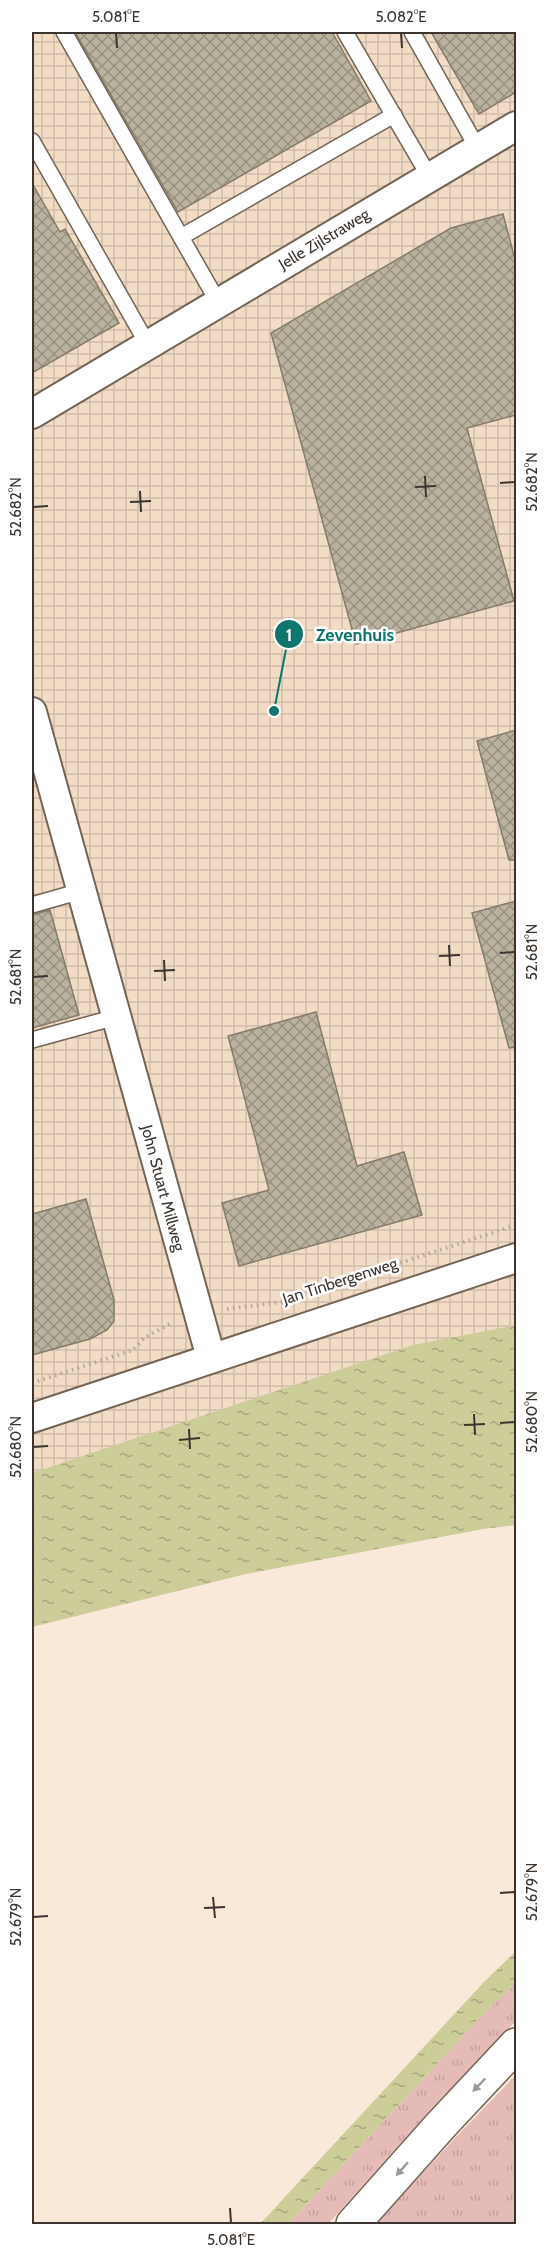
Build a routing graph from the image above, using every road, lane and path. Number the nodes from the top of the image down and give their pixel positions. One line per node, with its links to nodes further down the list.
1 (64, 32): 9 (lane)
2 (345, 32): 4 (lane)
3 (412, 32): 7 (lane)
4 (394, 115): 8 (lane); 9 (lane)
5 (516, 126): 7 (street, Jelle Zijlstraweg)
6 (32, 141): 11 (lane)
7 (478, 148): 8 (street, Jelle Zijlstraweg)
8 (429, 177): 10 (street, Jelle Zijlstraweg)
9 (181, 237): 10 (lane)
10 (218, 302): 11 (street, Jelle Zijlstraweg)
11 (148, 345): 12 (street, Jelle Zijlstraweg)
12 (32, 414)
13 (32, 712): 14 (street, John Stuart Millweg)
14 (81, 891): 15 (lane); 16 (street, John Stuart Millweg)
15 (32, 905)
16 (116, 1017): 17 (lane); 20 (street, John Stuart Millweg)
17 (32, 1040)
18 (516, 1225): 20 (path, Jan Tinbergenweg)
19 (516, 1258): 21 (street, Jan Tinbergenweg)
20 (198, 1313): 21 (street, John Stuart Millweg); 22 (path, Jan Tinbergenweg)
21 (211, 1358): 23 (street, Jan Tinbergenweg)
22 (32, 1383)
23 (32, 1418)
24 (516, 2045): 25 (highway, one-way to 25)
25 (353, 2224)

